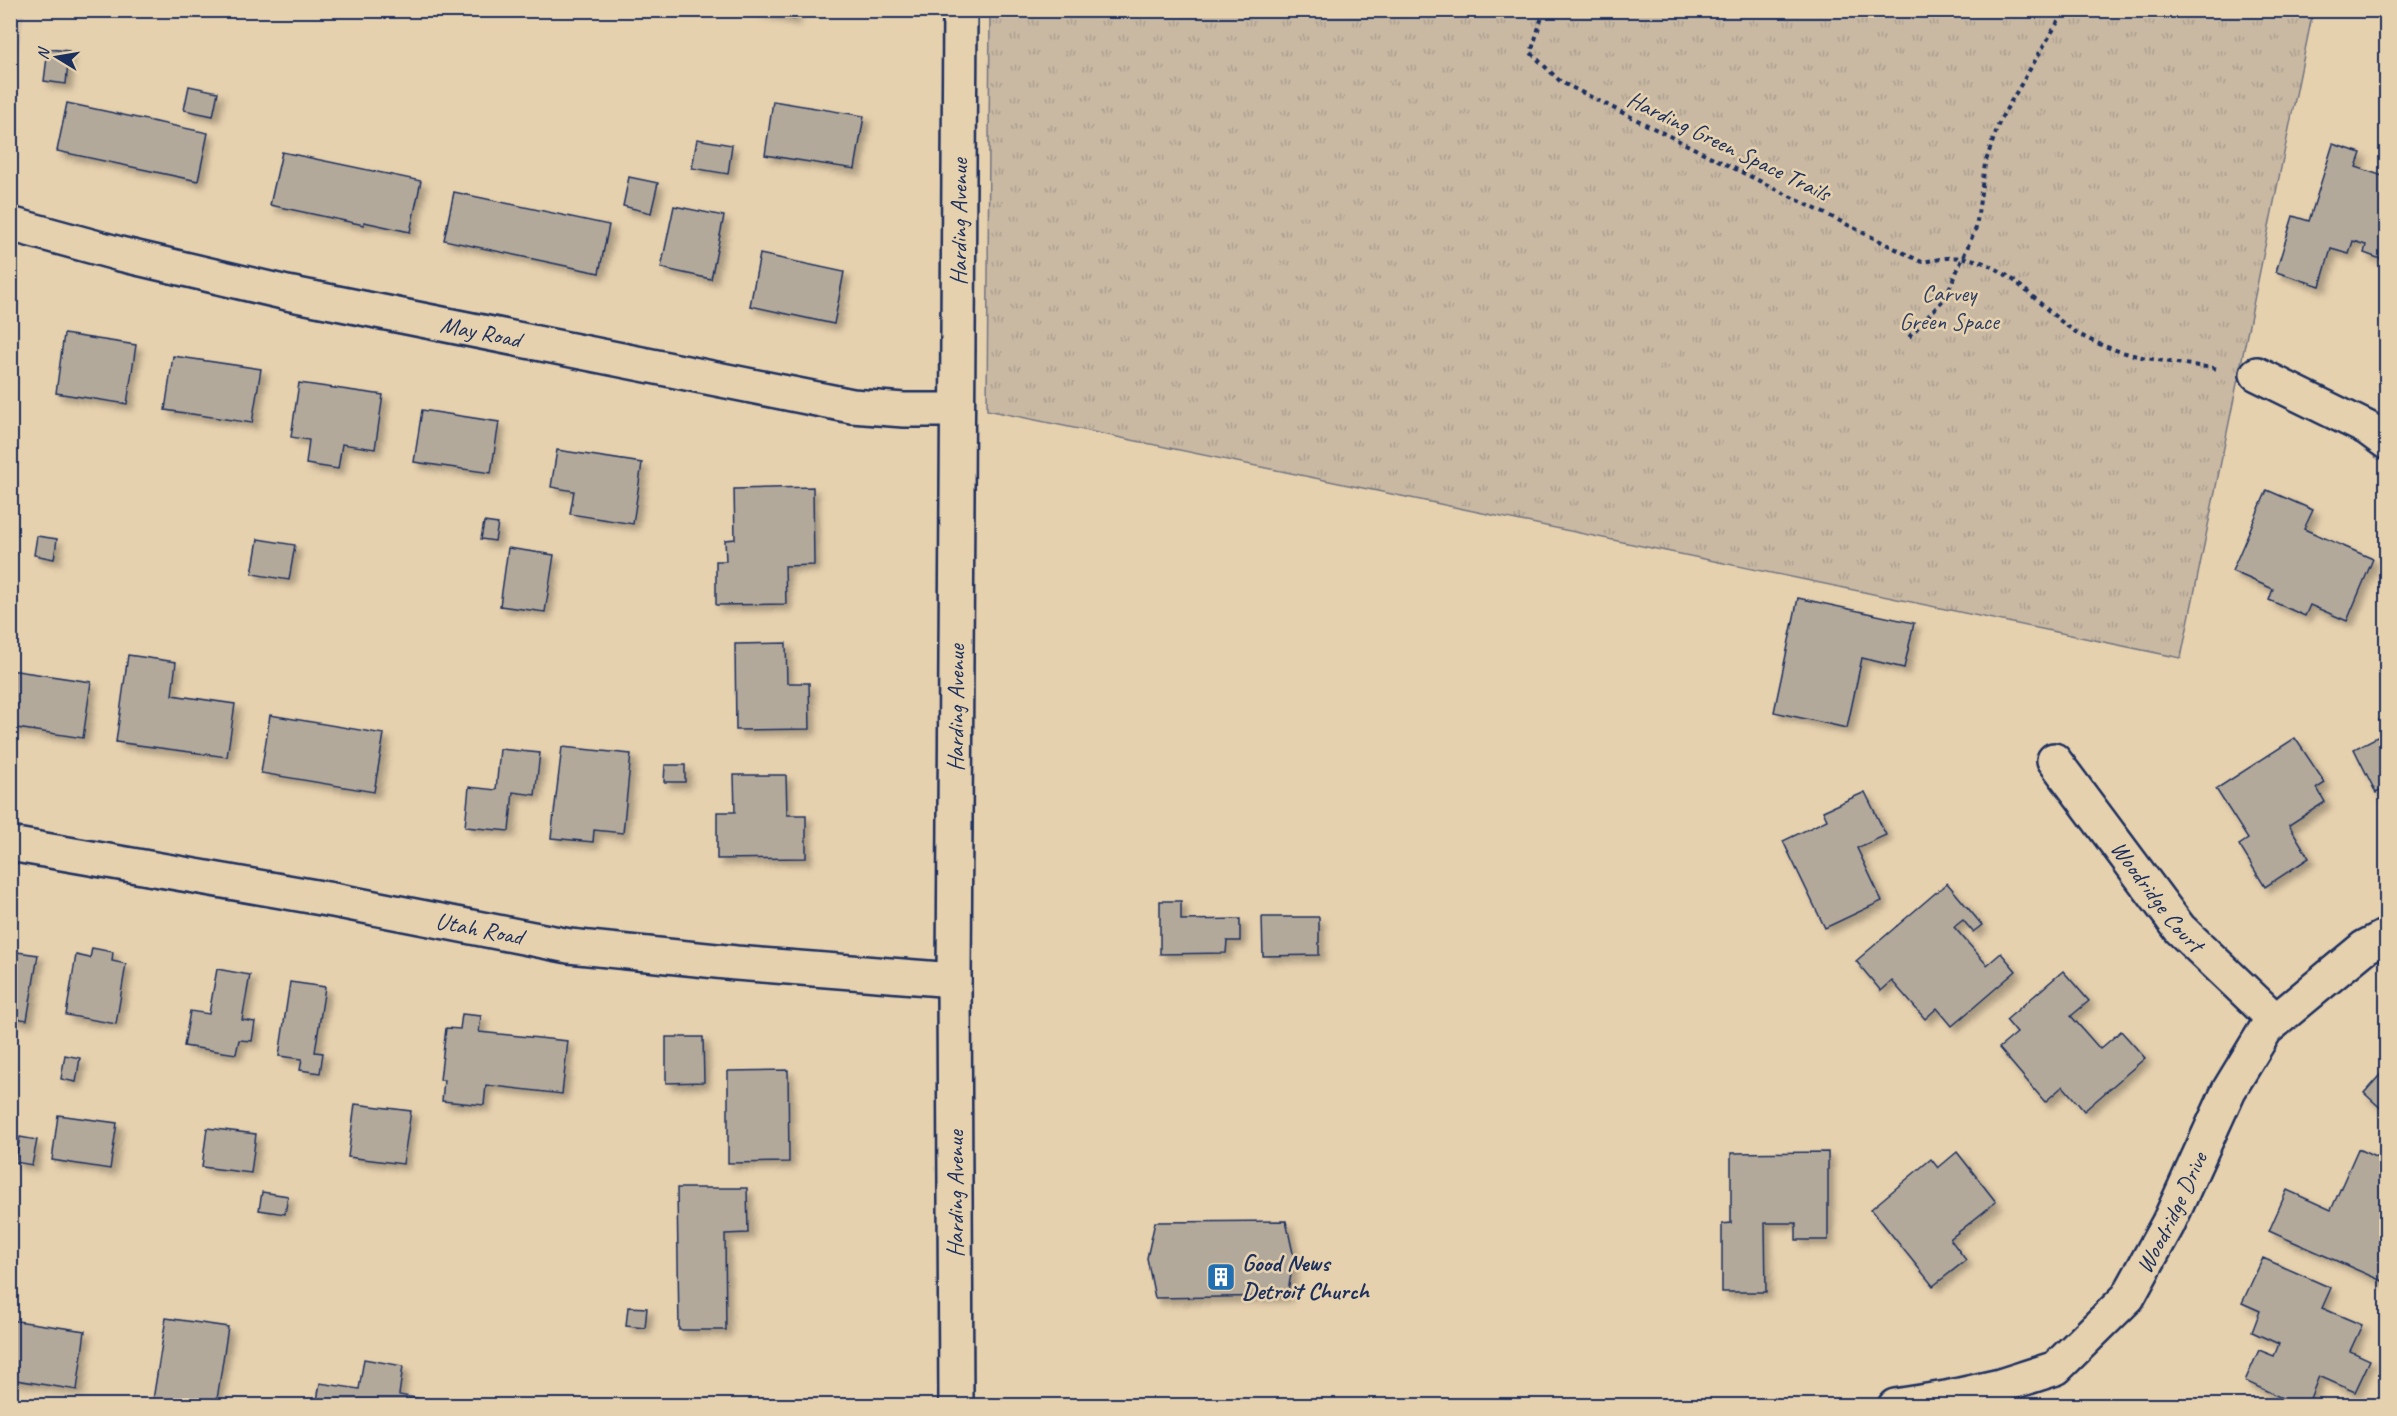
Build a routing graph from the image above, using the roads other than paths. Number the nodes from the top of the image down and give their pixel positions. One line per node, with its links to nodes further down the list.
1 (960, 10): 4 (street, Harding Avenue)
2 (10, 224): 4 (street, May Road)
3 (2257, 374): 5 (street)
4 (957, 410): 9 (street, Harding Avenue)
5 (2386, 442)
6 (2054, 760): 10 (street, Woodridge Court)
7 (10, 844): 9 (street, Utah Road)
8 (2386, 936): 10 (street, Woodridge Drive)
9 (954, 981): 11 (street, Harding Avenue)
10 (2275, 1020): 12 (street, Woodridge Drive)
11 (956, 1406)
12 (1894, 1406)

